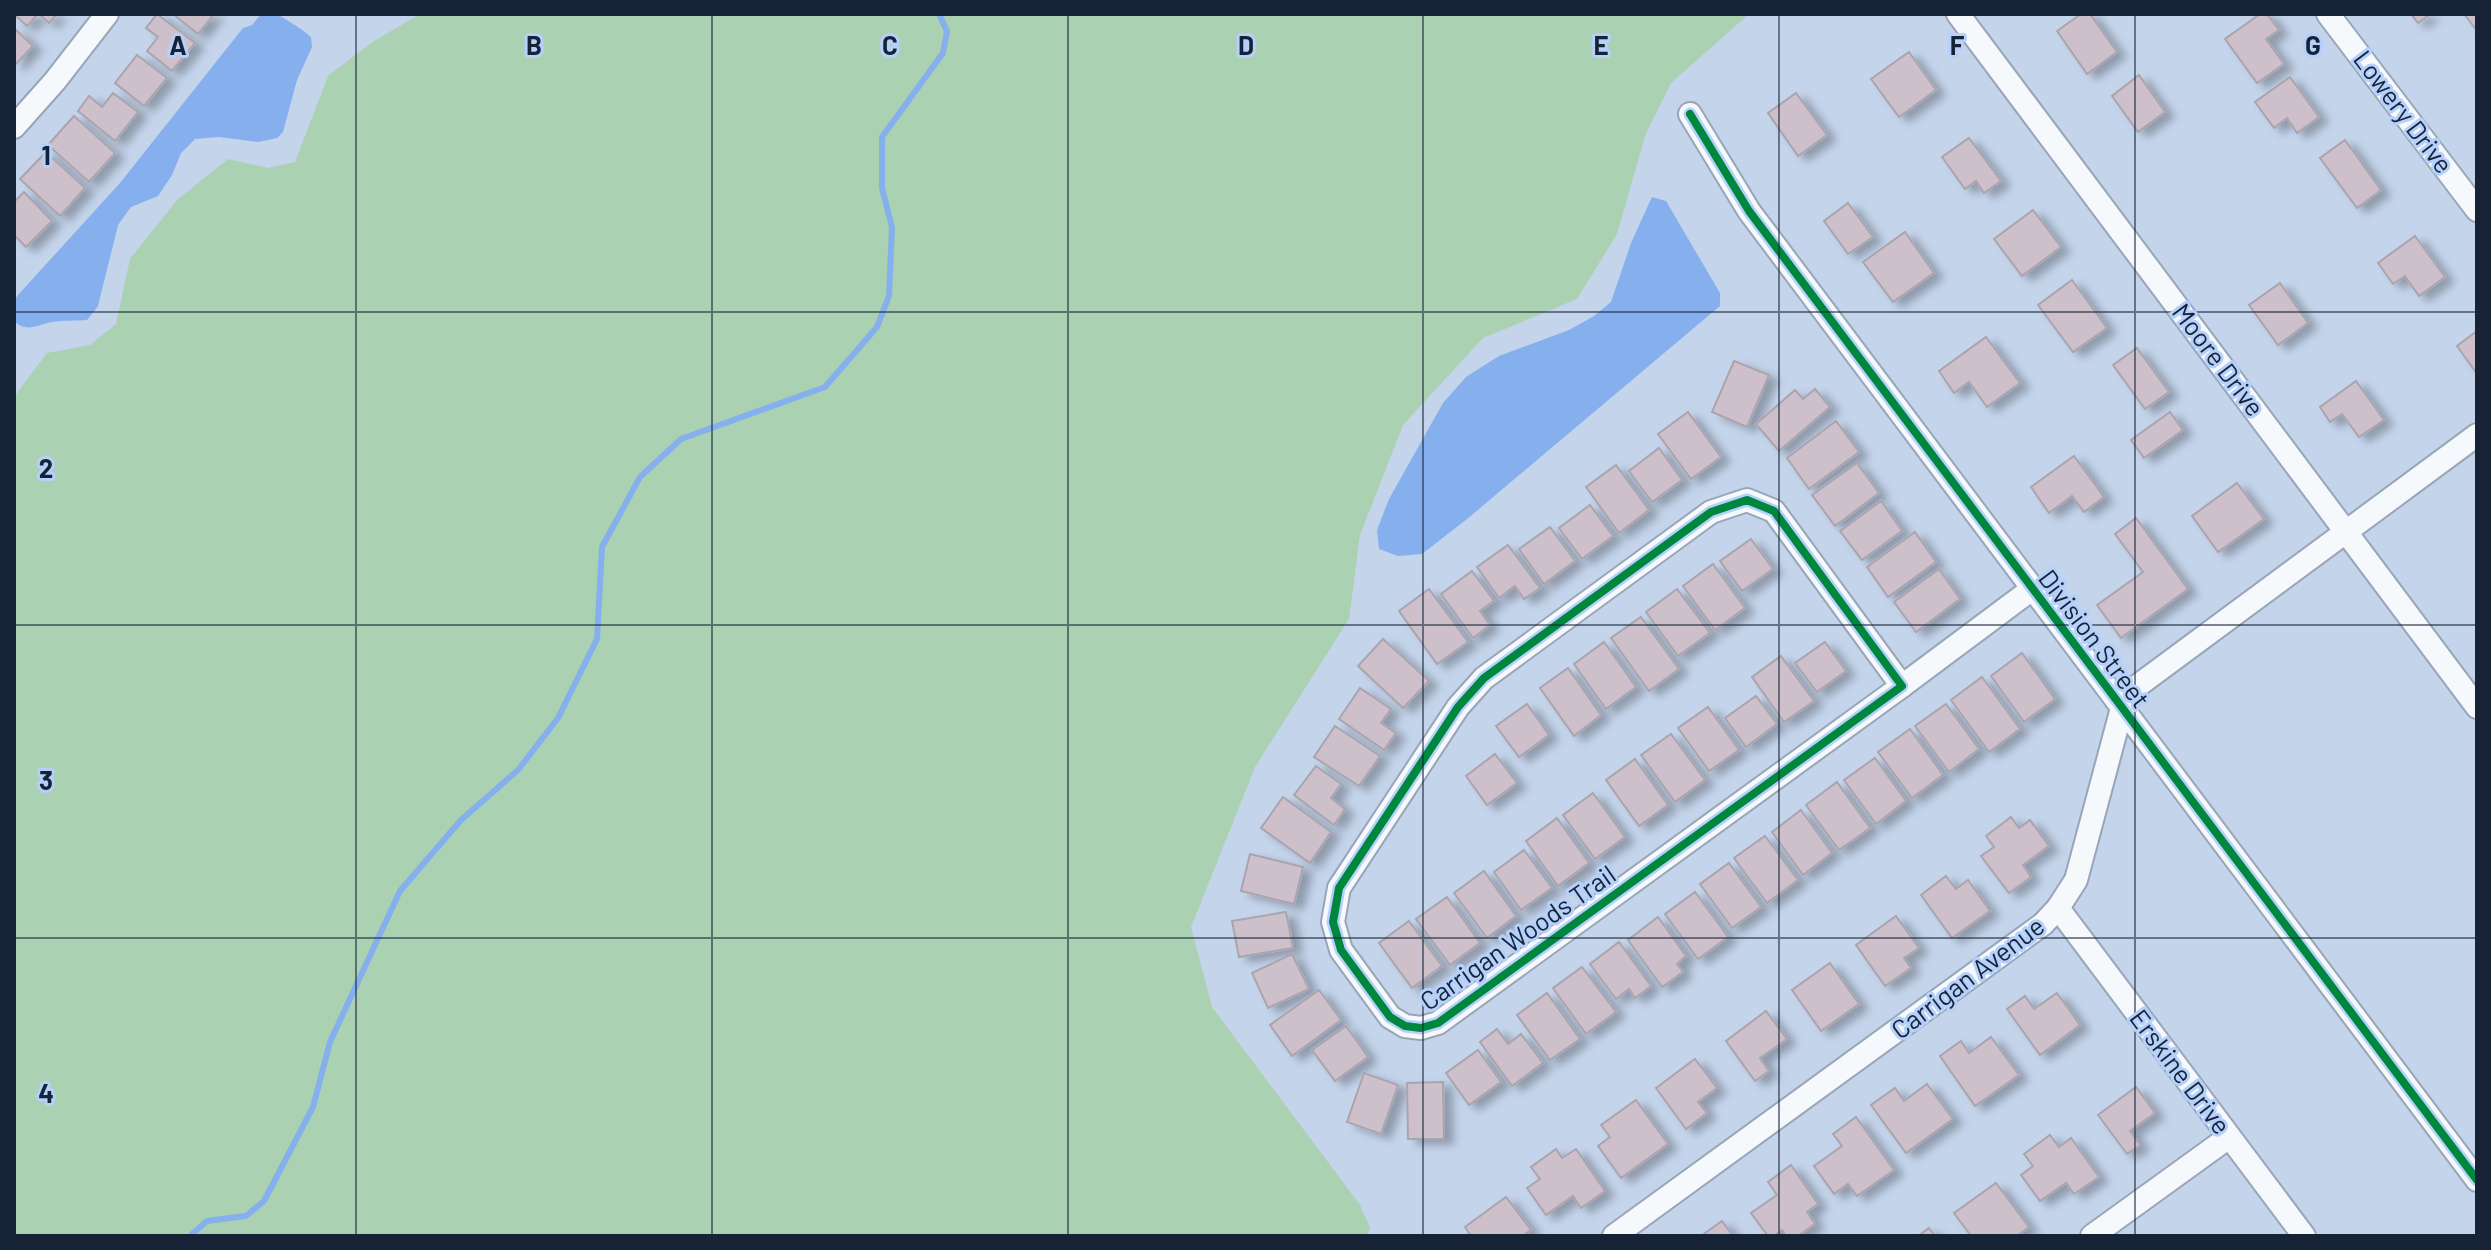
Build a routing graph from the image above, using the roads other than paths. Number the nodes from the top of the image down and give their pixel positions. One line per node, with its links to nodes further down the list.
1 (107, 14): 5 (street)
2 (1958, 14): 8 (street, Moore Drive)
3 (2328, 14): 6 (street, Lowery Drive)
4 (1690, 114): 9 (street, Division Street)
5 (14, 127)
6 (2477, 210)
7 (2477, 435): 8 (street, Carrigan Avenue)
8 (2346, 532): 11 (street, Moore Drive); 12 (street, Carrigan Avenue)
9 (2032, 589): 10 (street, Carrigan Woods Trail); 12 (street, Division Street)
10 (1902, 686): 10 (street, Carrigan Woods Trail)
11 (2477, 707)
12 (2122, 708): 13 (street, Carrigan Avenue); 15 (street, Division Street)
13 (2058, 908): 14 (street, Erskine Drive); 16 (street, Carrigan Avenue)
14 (2229, 1137): 17 (street); 18 (street, Erskine Drive)
15 (2477, 1180)
16 (1614, 1236)
17 (2092, 1236)
18 (2304, 1236)

